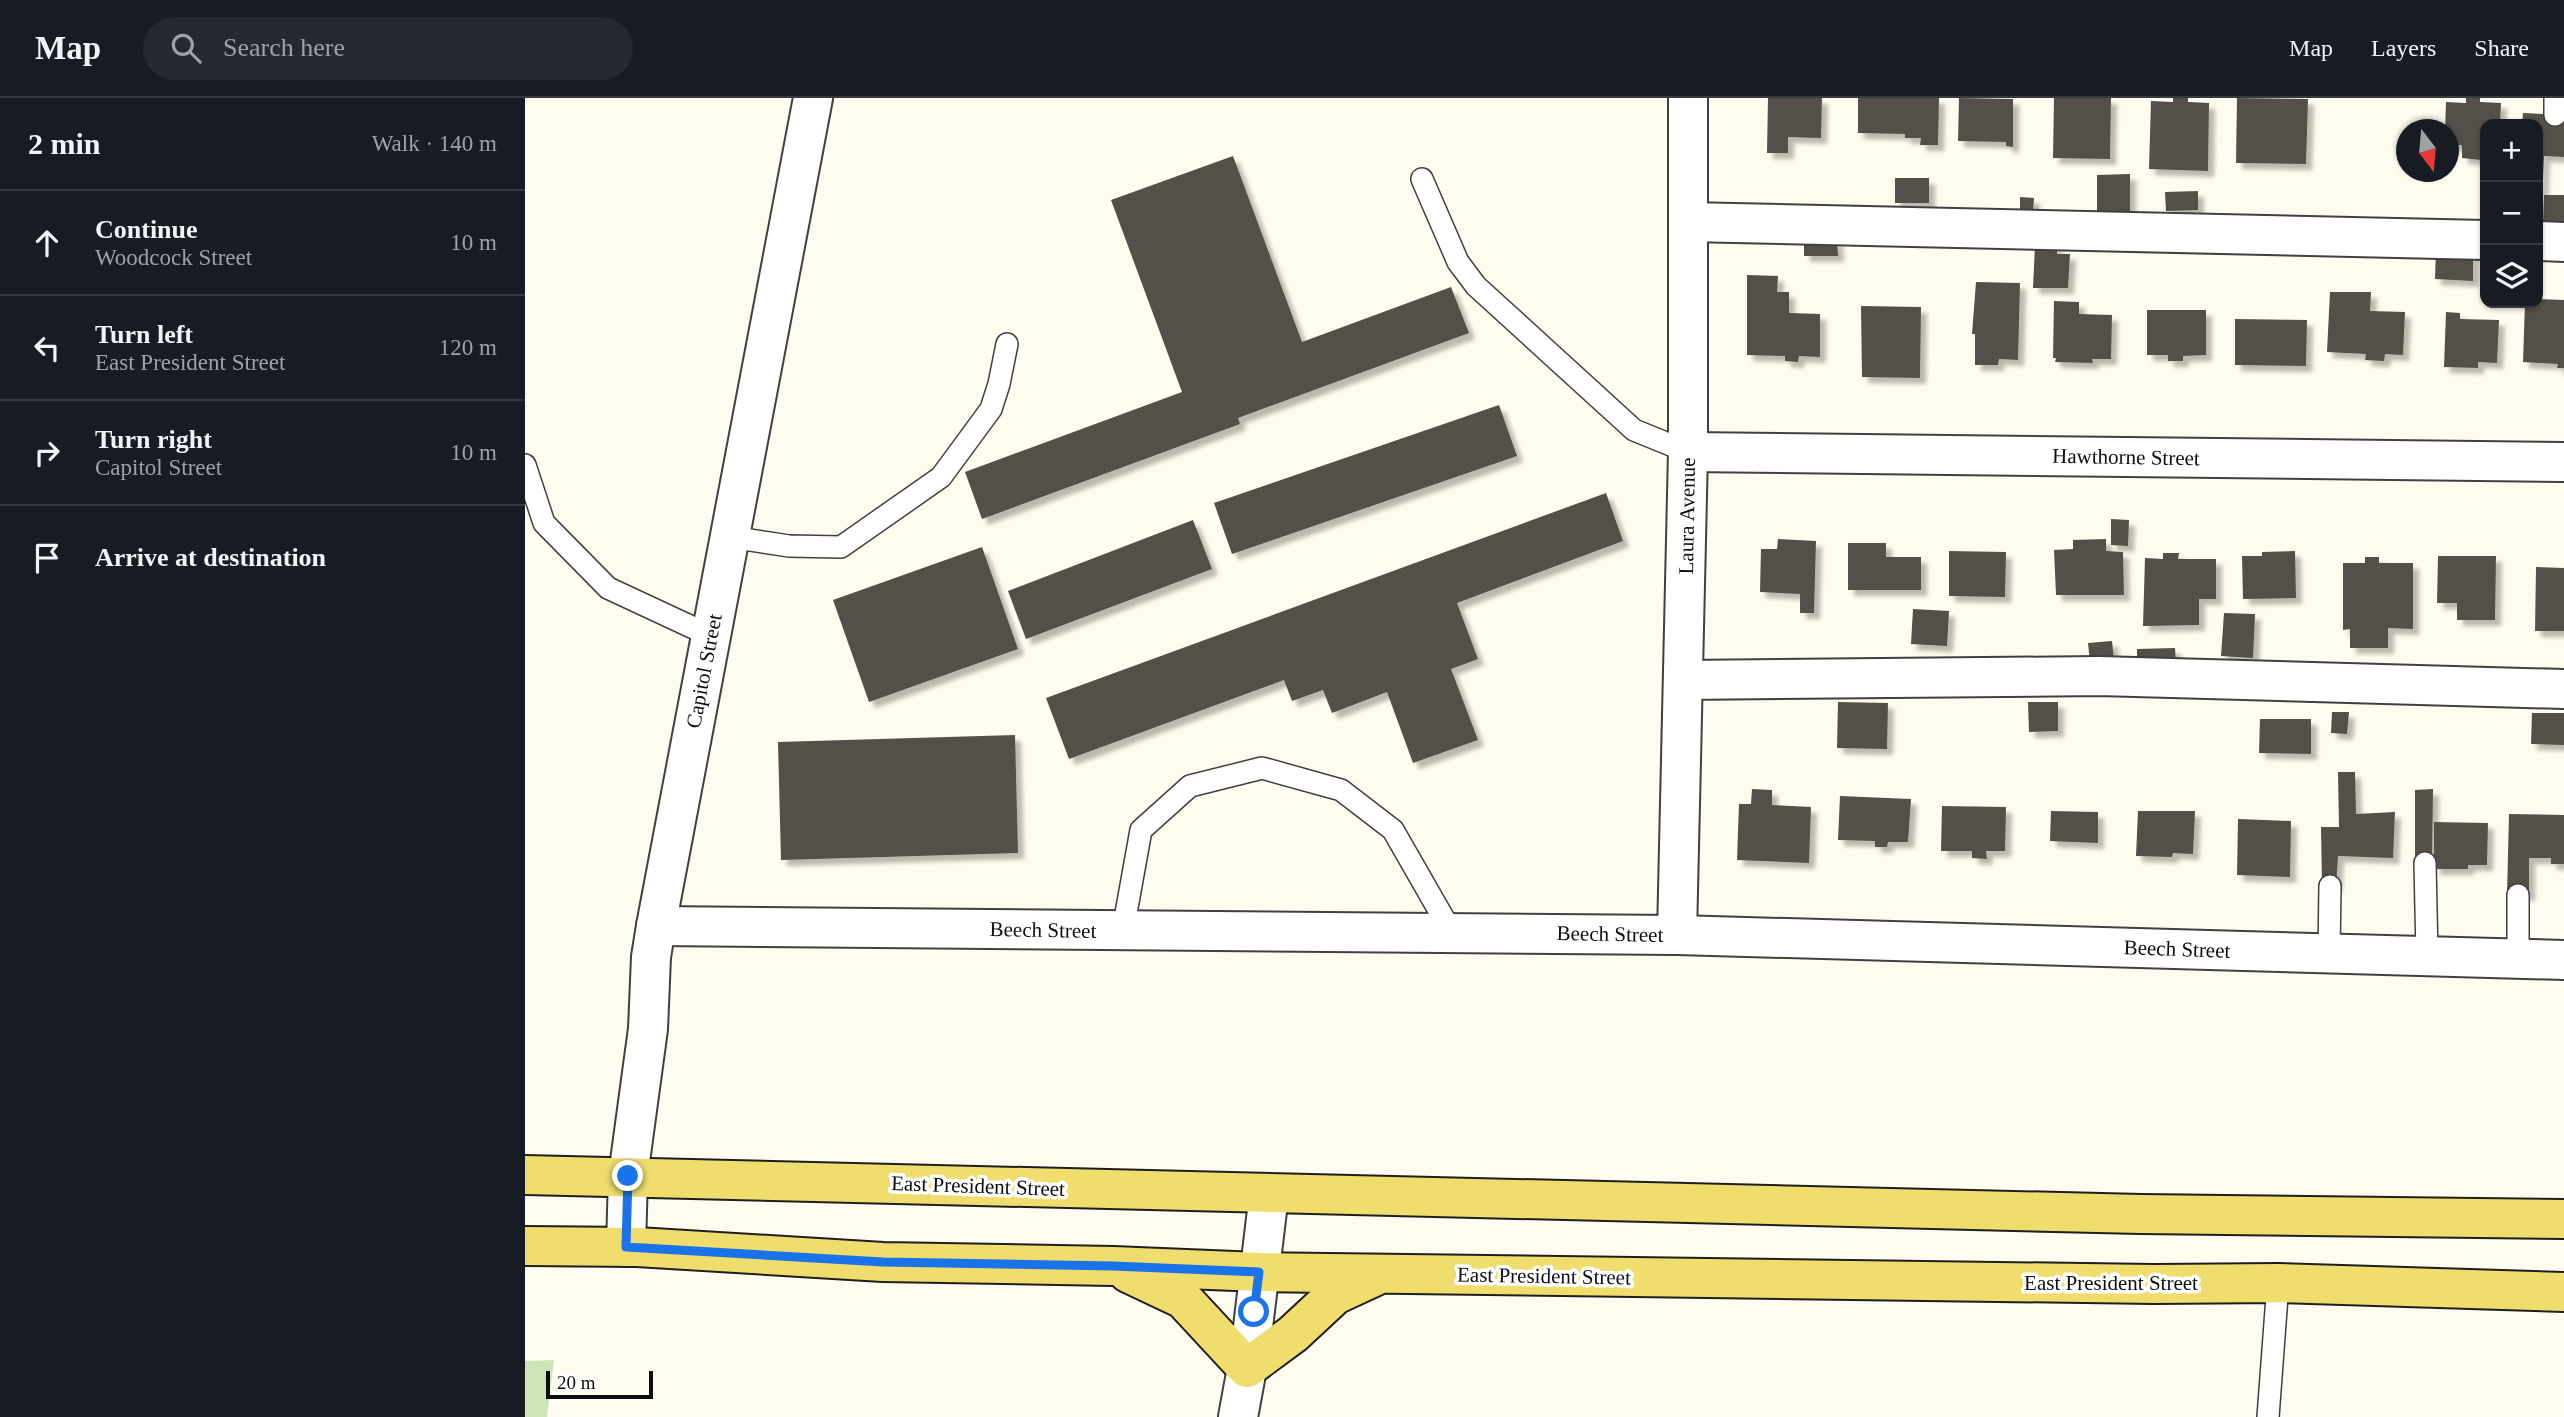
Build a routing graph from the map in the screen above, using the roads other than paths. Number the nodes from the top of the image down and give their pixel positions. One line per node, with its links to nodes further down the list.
1 (813, 98): 12 (street, Capitol Street)
2 (1688, 98): 4 (street, Laura Avenue)
3 (1422, 179): 9 (lane)
4 (1688, 222): 5 (street); 9 (street, Laura Avenue)
5 (2480, 240)
6 (2543, 241): 7 (street)
7 (2564, 242)
8 (1007, 344): 12 (lane)
9 (1688, 453): 10 (street, Hawthorne Street); 14 (street, Laura Avenue)
10 (2564, 462)
11 (525, 465): 13 (lane)
12 (730, 537): 13 (street, Capitol Street)
13 (711, 636): 19 (street, Capitol Street)
14 (1683, 680): 15 (street); 22 (street, Laura Avenue)
15 (2564, 689)
16 (2425, 863): 24 (lane)
17 (2330, 886): 23 (lane)
18 (2518, 895): 25 (lane)
19 (656, 926): 20 (street, Beech Street); 28 (street, Capitol Street)
20 (1123, 930): 21 (street, Beech Street); 21 (lane)
21 (1452, 933): 22 (street, Beech Street)
22 (1677, 935): 23 (street, Beech Street)
23 (2329, 953): 24 (street, Beech Street)
24 (2427, 956): 25 (street, Beech Street)
25 (2518, 958): 26 (street, Beech Street)
26 (2564, 960)
27 (525, 1175): 28 (main road, East President Street)
28 (628, 1176): 29 (main road, East President Street); 32 (street, Capitol Street)
29 (1269, 1194): 30 (main road, East President Street); 34 (street)
30 (2564, 1219)
31 (525, 1246): 32 (main road, East President Street)
32 (626, 1247): 33 (main road, East President Street)
33 (1113, 1266): 34 (main road, East President Street); 38 (main road)
34 (1259, 1272): 35 (main road, East President Street); 38 (street)
35 (1379, 1274): 36 (main road, East President Street); 38 (main road)
36 (2278, 1283): 37 (main road, East President Street); 40 (lane)
37 (2564, 1292)
38 (1247, 1367): 39 (street)
39 (1238, 1417)
40 (2268, 1417)

